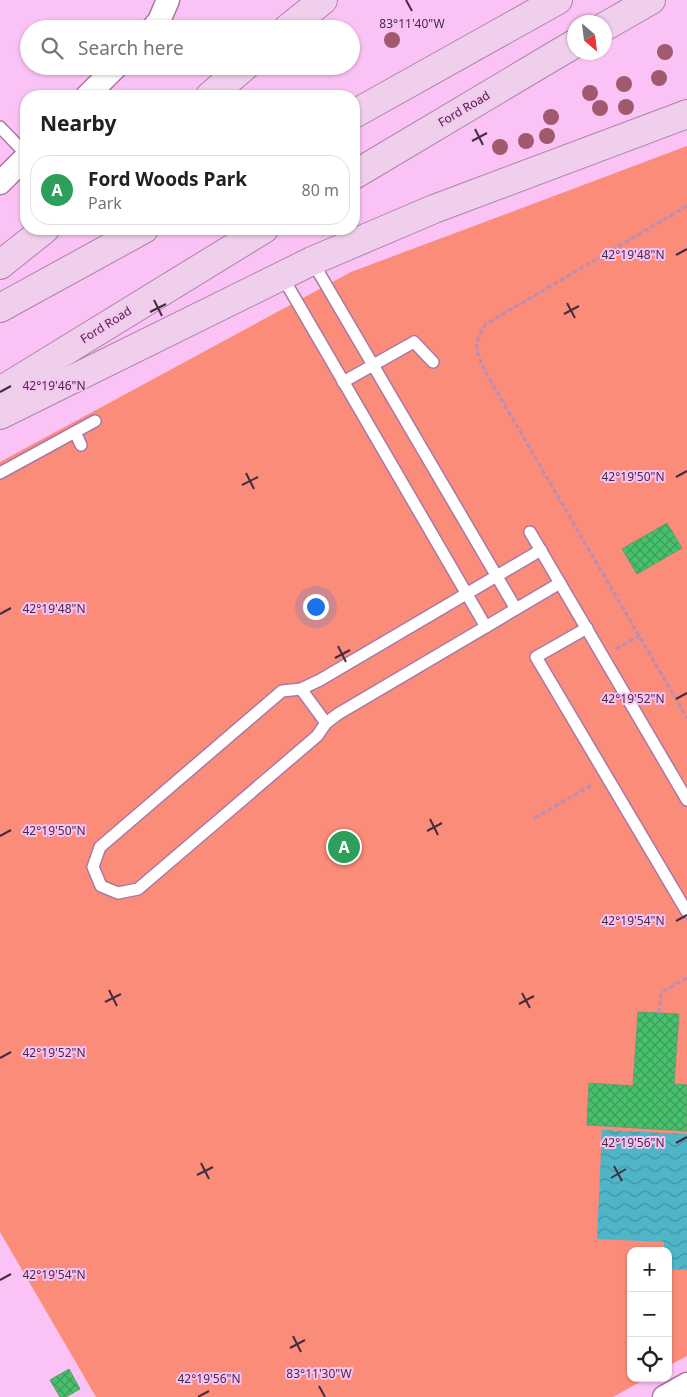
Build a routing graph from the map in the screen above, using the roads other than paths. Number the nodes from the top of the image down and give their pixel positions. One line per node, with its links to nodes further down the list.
1 (168, 0): 4 (street)
2 (558, 0): 11 (main road)
3 (651, 0): 5 (main road)
4 (159, 20)
5 (612, 22)
6 (567, 48): 16 (main road, Ford Road)
7 (108, 75): 9 (street)
8 (234, 75): 10 (main road)
9 (93, 90)
10 (217, 90)
11 (360, 111)
12 (687, 114): 21 (main road)
13 (0, 127): 14 (lane)
14 (20, 149)
15 (20, 161): 17 (street)
16 (360, 171)
17 (0, 183)
18 (38, 235): 22 (main road)
19 (133, 235): 24 (main road)
20 (254, 235): 28 (main road, Ford Road)
21 (312, 261): 23 (main road); 26 (lane)
22 (0, 265)
23 (281, 275): 27 (lane); 29 (main road)
24 (0, 308)
25 (433, 362): 26 (lane)
26 (373, 364): 27 (lane); 36 (lane)
27 (343, 382): 38 (lane)
28 (0, 391)
29 (0, 415)
30 (94, 421): 31 (lane)
31 (75, 432): 32 (lane); 33 (lane)
32 (81, 445)
33 (0, 473)
34 (530, 532): 35 (lane)
35 (541, 550): 36 (lane); 37 (lane)
36 (497, 576): 38 (lane); 39 (lane)
37 (560, 583): 39 (lane); 41 (lane)
38 (467, 594): 40 (lane); 42 (lane)
39 (516, 609): 40 (lane)
40 (486, 627): 43 (lane)
41 (587, 628): 44 (lane); 45 (lane)
42 (301, 689): 43 (lane); 43 (lane)
43 (326, 724)
44 (687, 800)
45 (687, 912)
46 (687, 1384): 47 (street)
47 (664, 1397)

